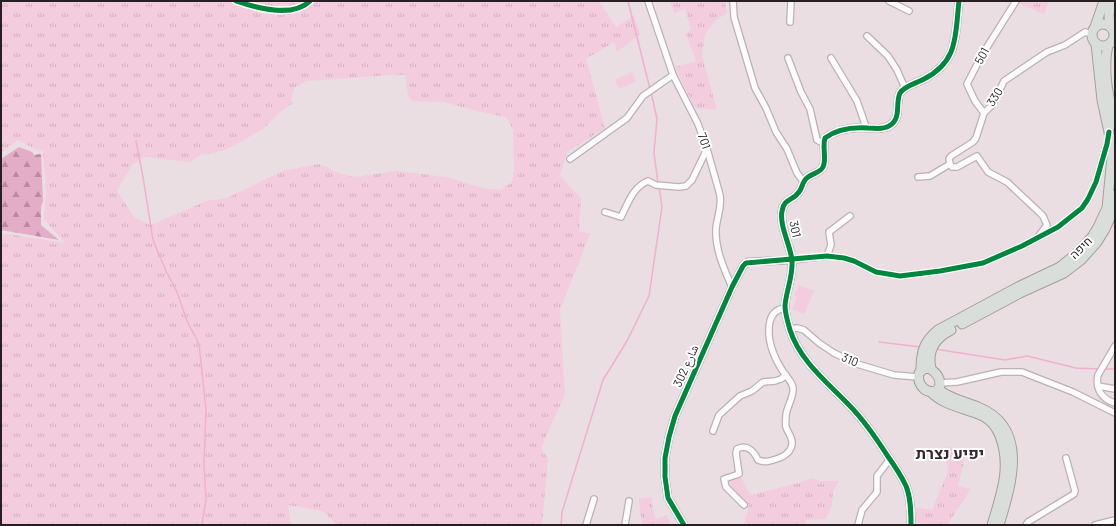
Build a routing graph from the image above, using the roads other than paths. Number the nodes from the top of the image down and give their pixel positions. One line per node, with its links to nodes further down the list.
1 (648, 1): 18 (street, 701)
2 (734, 1): 30 (street)
3 (791, 1): 10 (street)
4 (889, 1): 9 (street)
5 (959, 1): 19 (street)
6 (1016, 1): 20 (street, 501)
7 (1104, 1): 12 (highway)
8 (1111, 1): 11 (highway)
9 (908, 11)
10 (790, 22)
11 (1110, 26): 12 (highway); 15 (highway)
12 (1094, 31): 14 (highway); 20 (street, 330)
13 (867, 36): 19 (street)
14 (1096, 44): 15 (highway); 22 (highway, חיפה)
15 (1108, 45): 22 (highway, חיפה)
16 (788, 58): 23 (street)
17 (831, 58): 21 (street)
18 (672, 75): 24 (street, 701); 26 (street)
19 (905, 88): 21 (street)
20 (984, 113): 28 (street, 330)
21 (866, 127): 23 (street)
22 (1112, 128): 25 (highway, חיפה); 27 (street)
23 (823, 144): 30 (street, 301)
24 (707, 149): 32 (street); 37 (street, 701)
25 (1112, 157): 27 (street); 42 (highway, חיפה)
26 (570, 159)
27 (1102, 160): 34 (street)
28 (950, 164): 29 (street, 330); 34 (street)
29 (918, 177)
30 (803, 181): 36 (street, 301)
31 (1115, 195): 41 (highway, חיפה)
32 (605, 212)
33 (850, 216): 35 (street)
34 (1038, 238): 35 (street)
35 (827, 256): 36 (street)
36 (792, 260): 37 (street, شارع 302); 38 (street, 301)
37 (732, 287): 58 (street, شارع 302)
38 (785, 308): 39 (street, 301); 43 (street)
39 (790, 329): 42 (street, 310); 51 (street, 301)
40 (1115, 346): 44 (street)
41 (931, 369): 42 (highway); 45 (highway)
42 (919, 374): 45 (highway)
43 (786, 375): 49 (street); 54 (street)
44 (1098, 386): 46 (street); 47 (street)
45 (937, 388): 48 (street); 61 (highway); 62 (highway)
46 (1115, 389)
47 (1115, 403)
48 (1115, 412)
49 (713, 431)
50 (1066, 458): 63 (street)
51 (890, 459): 59 (street); 60 (street, 301)
52 (594, 499): 56 (street)
53 (629, 501): 57 (street)
54 (744, 505)
55 (1115, 520): 64 (street)
56 (586, 525)
57 (625, 525)
58 (684, 525)
59 (858, 525)
60 (911, 525)
61 (992, 525)
62 (999, 525)
63 (1026, 525)
64 (1095, 525)

